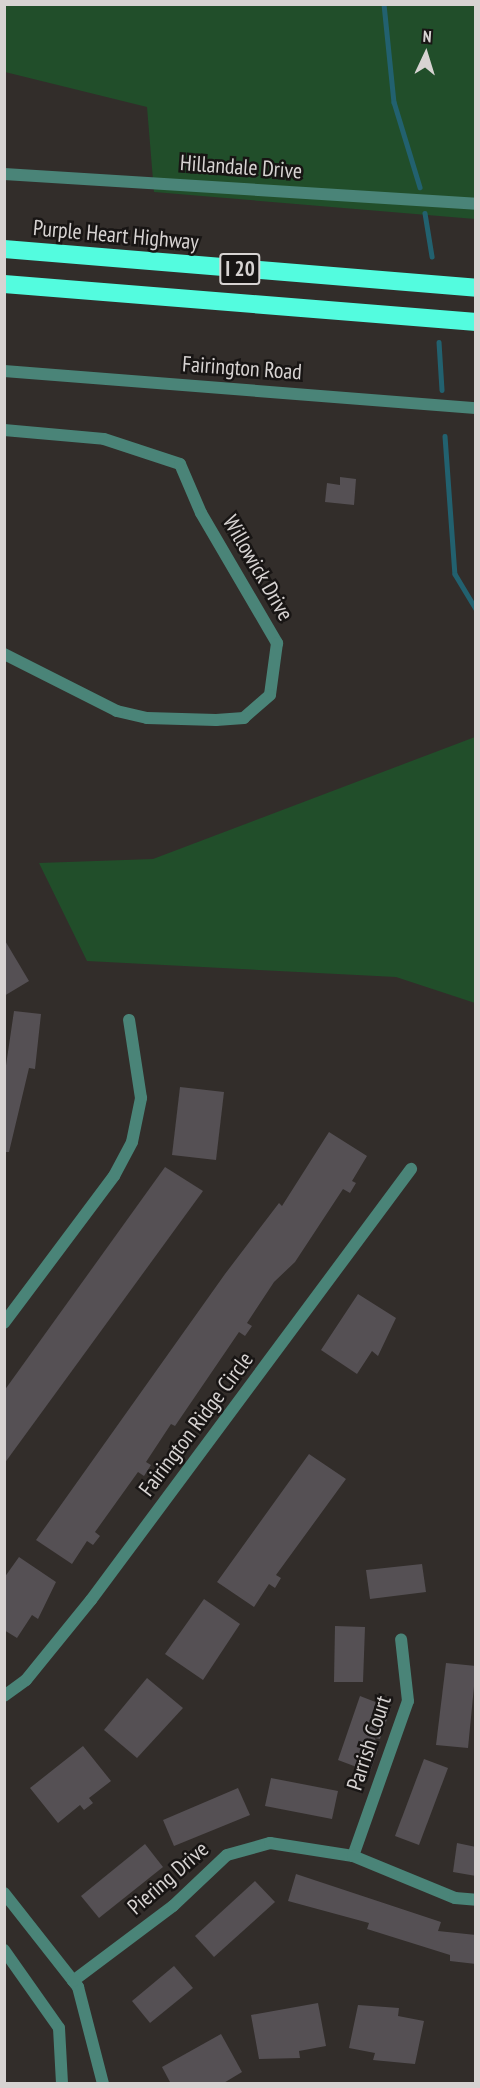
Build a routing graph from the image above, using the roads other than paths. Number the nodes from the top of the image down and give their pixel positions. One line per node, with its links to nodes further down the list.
1 (4, 174): 2 (street, Hillandale Drive)
2 (476, 204)
3 (4, 249): 5 (highway, Purple Heart Highway / I 20)
4 (4, 284): 6 (highway, I 20)
5 (476, 288)
6 (476, 322)
7 (4, 371): 8 (street, Fairington Road)
8 (476, 408)
9 (4, 430): 10 (street, Willowick Drive)
10 (4, 654)
11 (129, 1020): 13 (street)
12 (411, 1169): 15 (street, Fairington Ridge Circle)
13 (4, 1323)
14 (401, 1639): 16 (street, Parrish Court)
15 (4, 1696)
16 (353, 1856): 18 (street, Piering Drive); 20 (street, Piering Drive)
17 (4, 1893): 20 (street)
18 (476, 1900)
19 (4, 1950): 21 (street)
20 (73, 1981): 22 (street)
21 (62, 2084)
22 (103, 2084)

